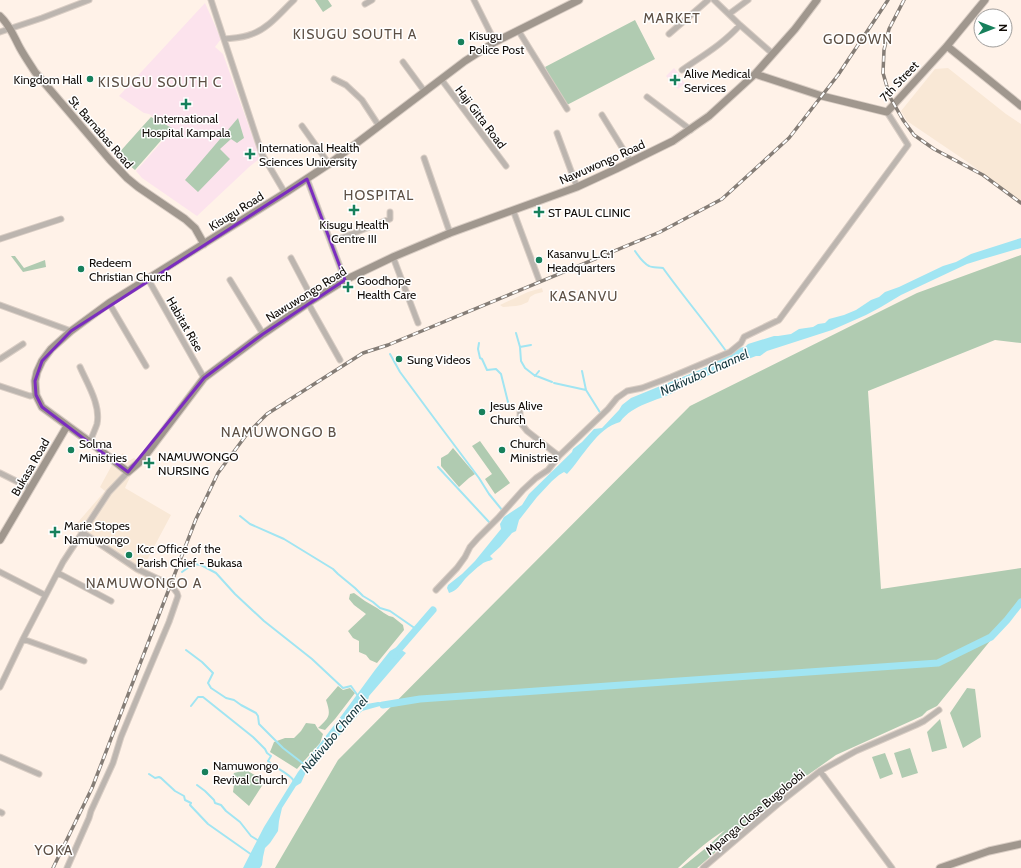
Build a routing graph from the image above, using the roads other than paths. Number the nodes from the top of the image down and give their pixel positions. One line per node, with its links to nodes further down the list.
1 (89, 0): 14 (street)
2 (211, 0): 18 (street)
3 (294, 0): 18 (street)
4 (474, 0): 19 (street)
5 (579, 0): 15 (street, Kisugu Road)
6 (708, 0): 17 (street)
7 (714, 0): 11 (street)
8 (748, 0): 11 (street)
9 (817, 0): 21 (street, Nawuwongo Road)
10 (985, 0): 20 (street, 7th Street)
11 (729, 14): 13 (street)
12 (0, 16): 14 (street, St. Barnabas Road)
13 (740, 25): 21 (street); 23 (street)
14 (10, 28): 16 (street); 50 (street, St. Barnabas Road)
15 (518, 30): 19 (street, Kisugu Road); 30 (street)
16 (0, 32)
17 (669, 34)
18 (224, 39): 43 (street)
19 (495, 42): 26 (street, Kisugu Road)
20 (947, 46): 29 (street); 31 (street, 7th Street)
21 (773, 54): 24 (street, Nawuwongo Road)
22 (403, 62): 27 (street)
23 (682, 70)
24 (756, 74): 31 (street, 7th Street); 35 (street, Nawuwongo Road)
25 (334, 79): 34 (street)
26 (441, 79): 27 (street, Kisugu Road); 40 (street, Haji Gitta Road)
27 (425, 92): 34 (street, Kisugu Road)
28 (647, 97): 35 (street)
29 (1021, 106)
30 (567, 110)
31 (887, 112): 74 (street)
32 (602, 115): 38 (street)
33 (302, 126): 39 (street)
34 (379, 126): 39 (street, Kisugu Road)
35 (691, 130): 38 (street, Nawuwongo Road)
36 (557, 133): 42 (street)
37 (424, 158): 47 (street)
38 (631, 162): 42 (street, Nawuwongo Road)
39 (329, 164): 41 (street, Kisugu Road)
40 (506, 166)
41 (307, 179): 43 (street, Kisugu Road); 49 (street)
42 (577, 187): 44 (street, Nawuwongo Road)
43 (285, 193): 50 (street, Kisugu Road)
44 (513, 210): 47 (street, Nawuwongo Road); 56 (street)
45 (390, 212): 49 (street)
46 (61, 219): 48 (street)
47 (450, 233): 51 (street, Nawuwongo Road)
48 (0, 239)
49 (330, 242): 55 (street)
50 (204, 244): 53 (street, Kisugu Road)
51 (393, 257): 55 (street, Nawuwongo Road); 60 (street)
52 (291, 258): 57 (street)
53 (148, 279): 58 (street, Kisugu Road); 68 (street, Habitat Rise)
54 (230, 280): 62 (street)
55 (345, 280): 57 (street, Nawuwongo Road)
56 (539, 280)
57 (310, 302): 62 (street, Nawuwongo Road); 65 (street)
58 (109, 304): 61 (street, Kisugu Road); 66 (street)
59 (0, 305): 61 (street)
60 (418, 323)
61 (70, 331): 70 (street, Kisugu Road)
62 (263, 334): 68 (street, Nawuwongo Road)
63 (23, 344): 64 (street)
64 (0, 359)
65 (340, 360)
66 (146, 366)
67 (80, 367): 73 (street)
68 (204, 378): 75 (street, Nawuwongo Road)
69 (0, 386): 70 (street)
70 (36, 395): 72 (street)
71 (520, 412): 74 (street)
72 (67, 426): 73 (street); 77 (street, Bukasa Road)
73 (90, 442): 75 (street)
74 (559, 456): 82 (street)
75 (128, 472): 78 (street, Nawuwongo Road)
76 (0, 473): 77 (street)
77 (30, 488): 79 (street, Bukasa Road)
78 (82, 532): 81 (street, Nawuwongo Road); 93 (street)
79 (0, 540)
80 (0, 572): 83 (street)
81 (58, 573): 83 (street, Nawuwongo Road); 84 (street)
82 (436, 590)
83 (45, 595): 85 (street, Nawuwongo Road)
84 (111, 601)
85 (23, 639): 86 (street); 87 (street, Nawuwongo Road)
86 (84, 661)
87 (0, 687)
88 (939, 710): 90 (street, Mpanga Close Bugoloobi)
89 (0, 758): 91 (street)
90 (820, 771): 94 (street, Mpanga Close Bugoloobi); 95 (street, Mpanga Close Bugoloobi)
91 (39, 774)
92 (1021, 844): 96 (street)
93 (67, 868)
94 (703, 868)
95 (892, 868)
96 (940, 868)

